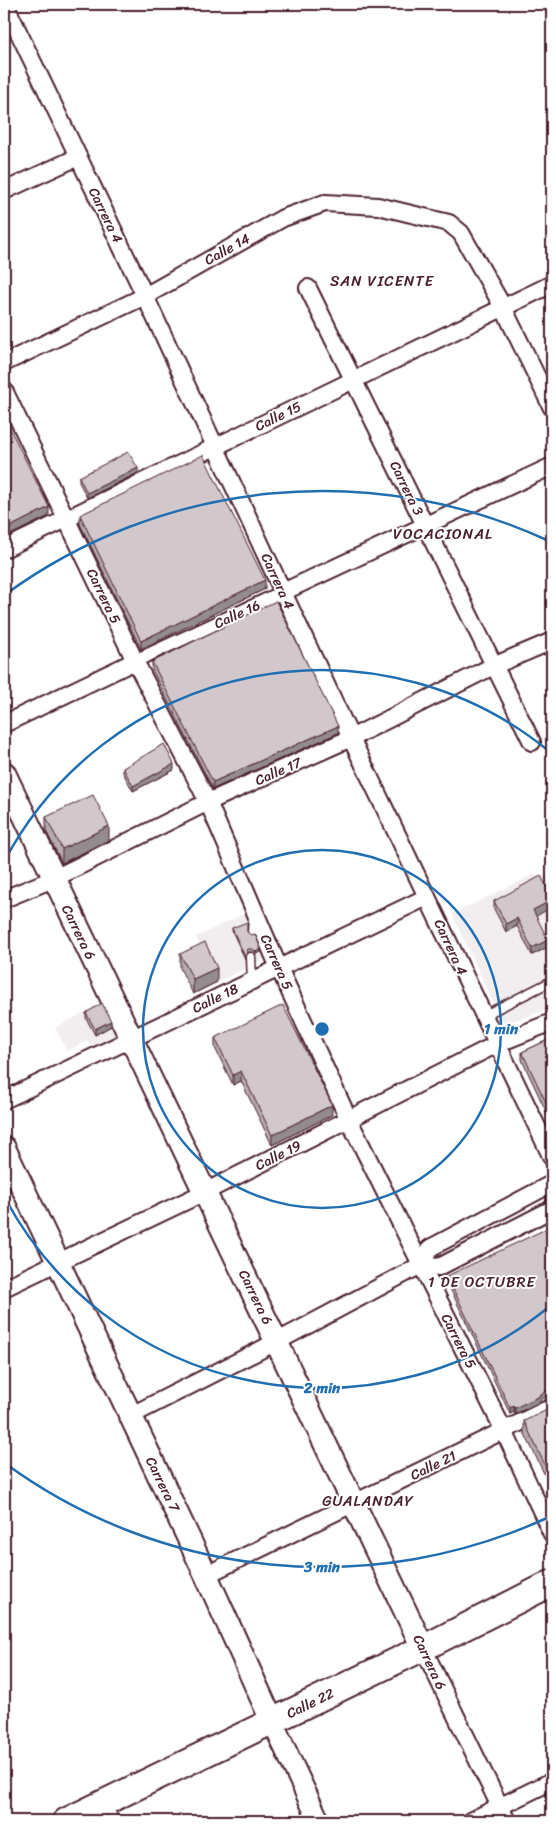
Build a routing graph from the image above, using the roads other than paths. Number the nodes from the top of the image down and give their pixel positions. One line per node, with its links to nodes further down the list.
1 (7, 6): 2 (street, Carrera 4)
2 (78, 157): 3 (street); 6 (street, Carrera 4)
3 (4, 191)
4 (552, 284): 7 (street, Calle 15)
5 (308, 288): 9 (street, Carrera 3)
6 (145, 296): 7 (street, Calle 14); 8 (street, Calle 14); 12 (street, Carrera 4)
7 (503, 307): 9 (street, Calle 15); 11 (street)
8 (4, 363)
9 (353, 379): 12 (street, Calle 15); 15 (street, Carrera 3)
10 (4, 390): 14 (street, Carrera 5)
11 (552, 408)
12 (214, 446): 14 (street, Calle 15); 17 (street, Carrera 4)
13 (552, 466): 15 (street, Calle 16)
14 (66, 518): 16 (street, Calle 15); 19 (street, Carrera 5)
15 (425, 525): 17 (street, Calle 16); 20 (street, Carrera 3)
16 (4, 549)
17 (283, 592): 19 (street, Calle 16); 22 (street, Carrera 4)
18 (552, 641): 20 (street, Calle 17)
19 (135, 661): 21 (street, Calle 16); 25 (street, Carrera 5)
20 (493, 666): 22 (street, Calle 17); 23 (street, Carrera 3)
21 (4, 724)
22 (351, 738): 25 (street, Calle 17); 27 (street, Carrera 4)
23 (532, 742)
24 (4, 773): 26 (main road, Carrera 6)
25 (208, 802): 26 (street, Calle 17); 29 (street, Carrera 5)
26 (53, 879): 28 (street, Calle 17); 37 (main road, Carrera 6)
27 (427, 897): 32 (street, Calle 18); 35 (street, Carrera 4)
28 (4, 899)
29 (254, 908): 30 (lane); 32 (street, Carrera 5)
30 (252, 932)
31 (251, 957): 33 (lane)
32 (279, 968): 33 (street, Calle 18); 40 (street, Carrera 5)
33 (252, 980): 37 (street, Calle 18)
34 (552, 981): 35 (lane)
35 (484, 1016): 38 (street, Carrera 4)
36 (552, 1022): 38 (street, Calle 19)
37 (132, 1039): 39 (street, Calle 18); 44 (main road, Carrera 6)
38 (497, 1044): 40 (street, Calle 19); 42 (street, Carrera 4)
39 (4, 1100)
40 (349, 1120): 44 (street, Calle 19); 47 (street, Carrera 5)
41 (4, 1148): 46 (main road, Carrera 7)
42 (552, 1158)
43 (552, 1185): 47 (street)
44 (205, 1192): 46 (street, Calle 19); 49 (main road, Carrera 6)
45 (552, 1208): 47 (street)
46 (58, 1262): 48 (street, Calle 19); 51 (main road, Carrera 7)
47 (421, 1265): 49 (street); 52 (street, Carrera 5)
48 (4, 1288)
49 (278, 1341): 51 (street); 53 (main road, Carrera 6)
50 (552, 1407): 52 (street, Calle 21)
51 (130, 1416): 55 (main road, Carrera 7)
52 (504, 1431): 53 (street, Calle 21); 54 (street, Carrera 5)
53 (354, 1503): 55 (street, Calle 21); 57 (main road, Carrera 6)
54 (552, 1534)
55 (206, 1575): 58 (main road, Carrera 7)
56 (552, 1583): 57 (main road, Calle 22)
57 (423, 1648): 58 (main road, Calle 22); 61 (street, Carrera 6)
58 (272, 1722): 60 (main road, Calle 22); 63 (street, Carrera 7)
59 (552, 1781): 61 (street)
60 (111, 1812): 62 (main road, Calle 22)
61 (503, 1814): 64 (street)
62 (66, 1821)
63 (319, 1821)
64 (470, 1821)

